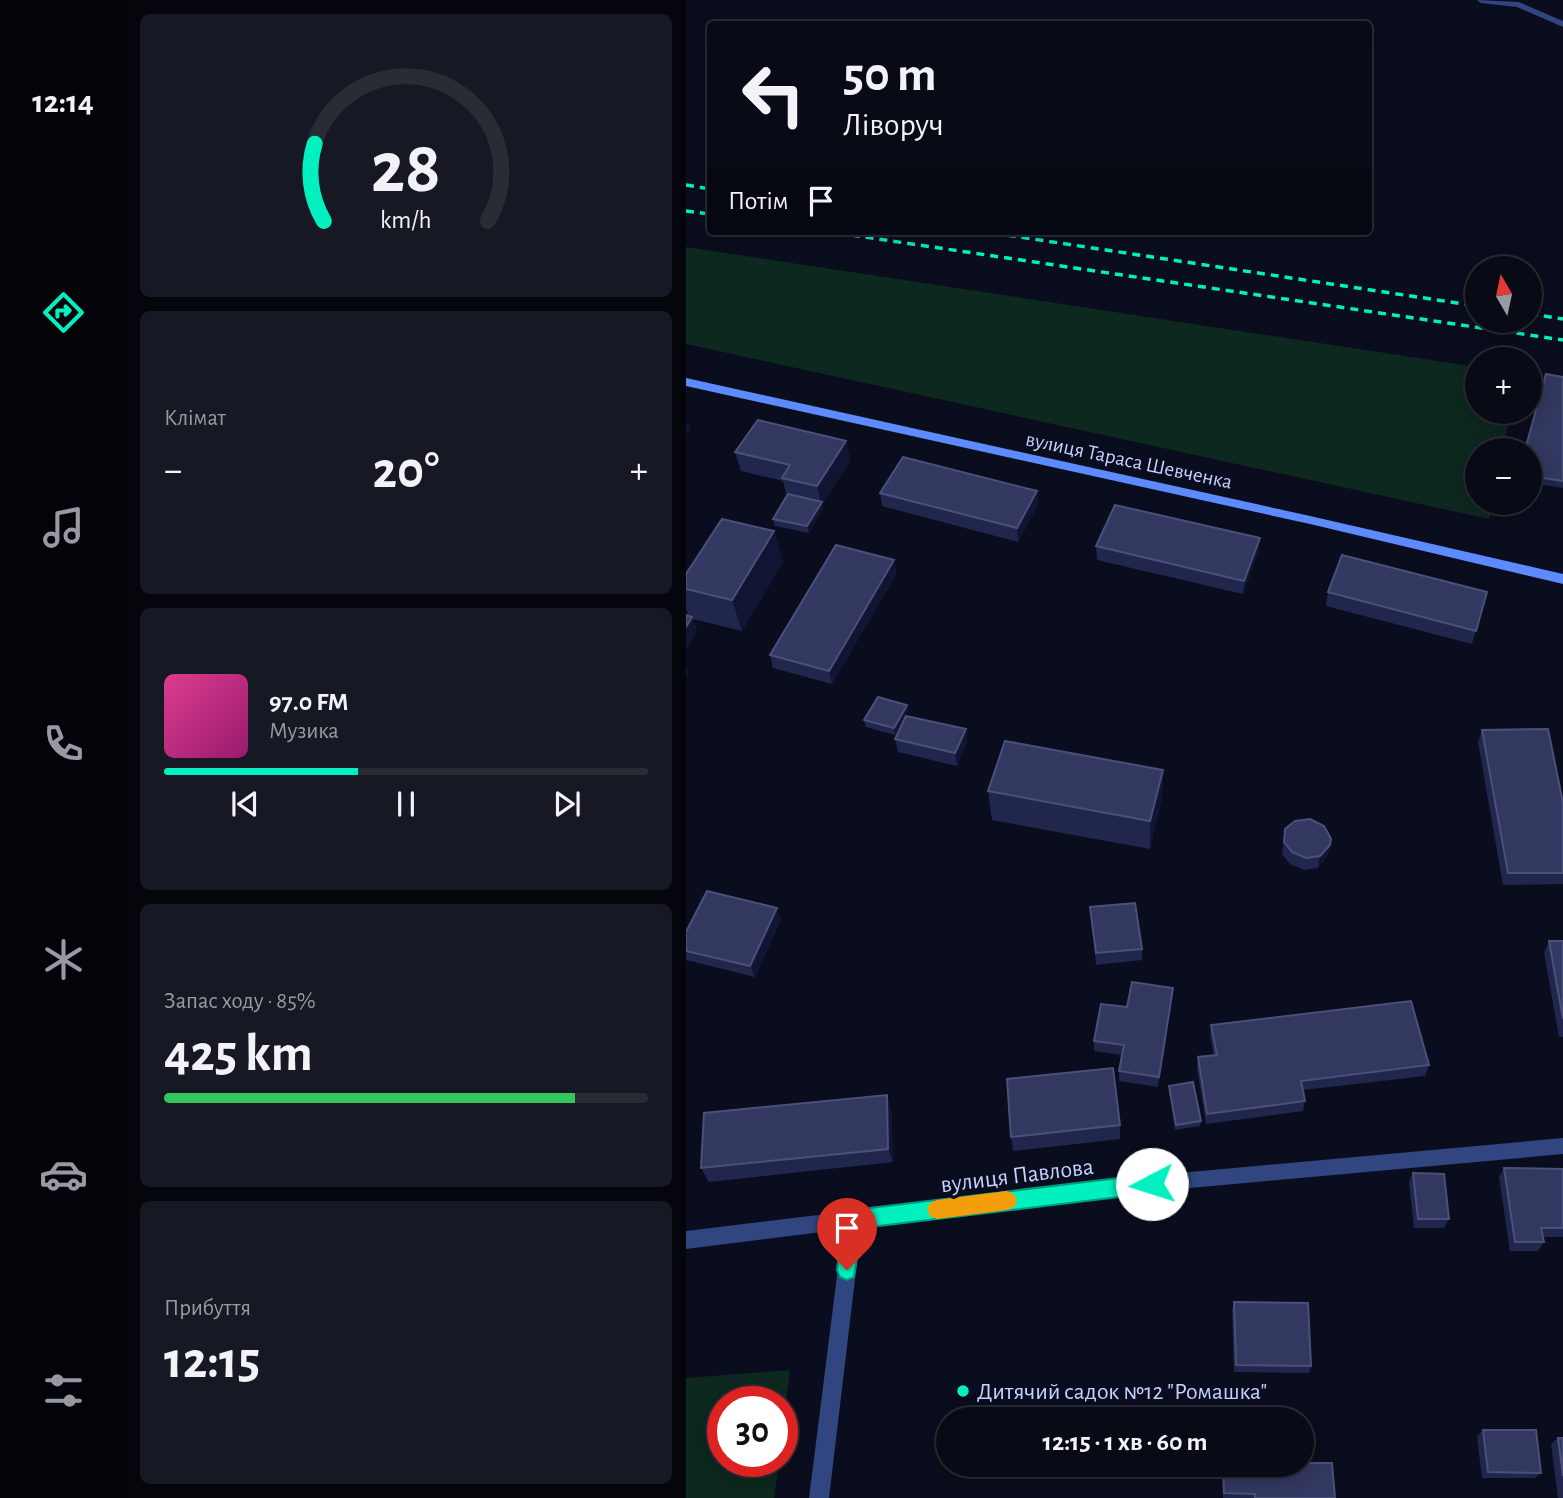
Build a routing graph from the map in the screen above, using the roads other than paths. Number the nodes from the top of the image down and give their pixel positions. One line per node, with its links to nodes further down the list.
1 (1481, 0): 2 (street)
2 (1563, 24)
3 (686, 382): 4 (main road, вулиця Тараса Шевченка)
4 (1563, 579)
5 (1563, 1146): 6 (street, вулиця Павлова)
6 (853, 1220): 7 (street, вулиця Павлова); 8 (street)
7 (686, 1240)
8 (819, 1498)

